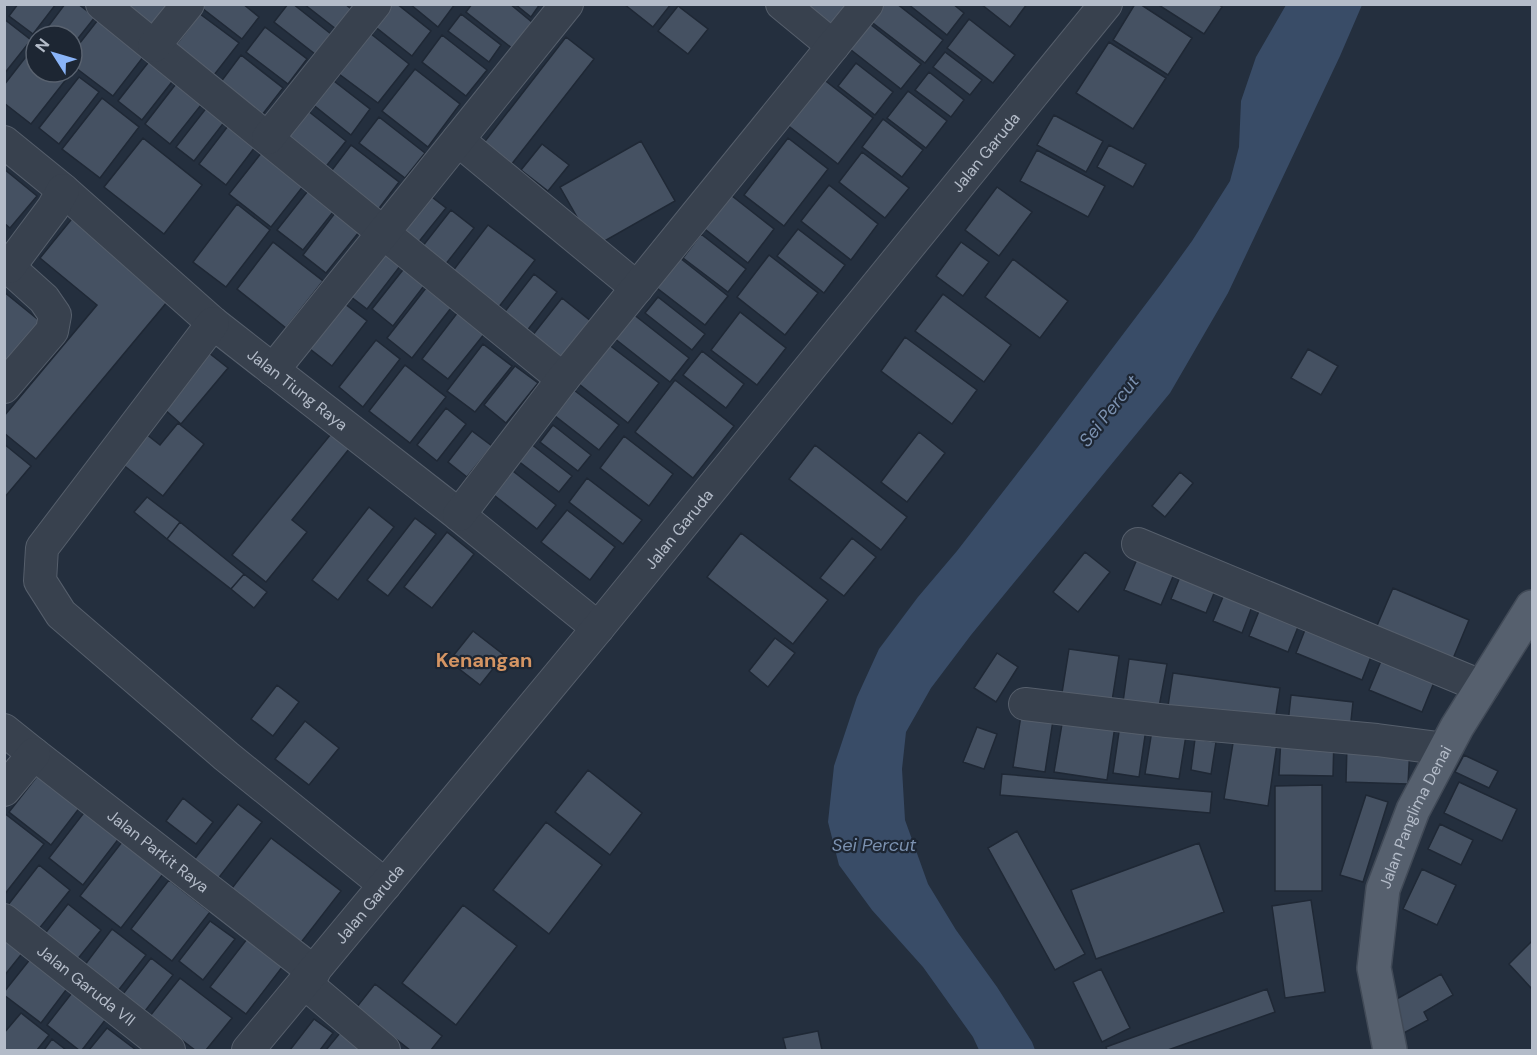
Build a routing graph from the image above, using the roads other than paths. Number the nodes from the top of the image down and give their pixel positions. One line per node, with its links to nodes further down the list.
1 (102, 4): 8 (street)
2 (189, 4): 8 (street)
3 (375, 4): 10 (street)
4 (567, 4): 11 (street)
5 (782, 4): 9 (street)
6 (867, 4): 9 (street)
7 (1106, 4): 24 (street, Jalan Garuda)
8 (154, 46): 10 (street)
9 (832, 46): 16 (street)
10 (268, 138): 14 (street)
11 (458, 140): 14 (street); 16 (street)
12 (4, 142): 13 (street, Jalan Tiung Raya)
13 (63, 190): 15 (street); 17 (street, Jalan Tiung Raya)
14 (384, 232): 18 (street); 19 (street)
15 (7, 265): 20 (street)
16 (637, 288): 19 (street)
17 (213, 323): 18 (street, Jalan Tiung Raya); 31 (street)
18 (273, 370): 21 (street, Jalan Tiung Raya)
19 (563, 379): 21 (street)
20 (4, 387)
21 (459, 514): 24 (street, Jalan Tiung Raya)
22 (1138, 544): 25 (street)
23 (1533, 608): 25 (main road, Jalan Panglima Denai)
24 (598, 628): 31 (street, Jalan Garuda)
25 (1483, 687): 28 (main road, Jalan Panglima Denai)
26 (1025, 704): 28 (street)
27 (4, 730): 29 (street, Jalan Parkit Raya)
28 (1446, 749): 37 (main road, Jalan Panglima Denai)
29 (34, 754): 30 (street); 33 (street, Jalan Parkit Raya)
30 (4, 790)
31 (385, 885): 33 (street, Jalan Garuda)
32 (4, 920): 34 (street, Jalan Garuda VII)
33 (309, 977): 35 (street, Jalan Garuda); 36 (street, Jalan Parkit Raya)
34 (169, 1050)
35 (248, 1050)
36 (384, 1050)
37 (1390, 1050)

